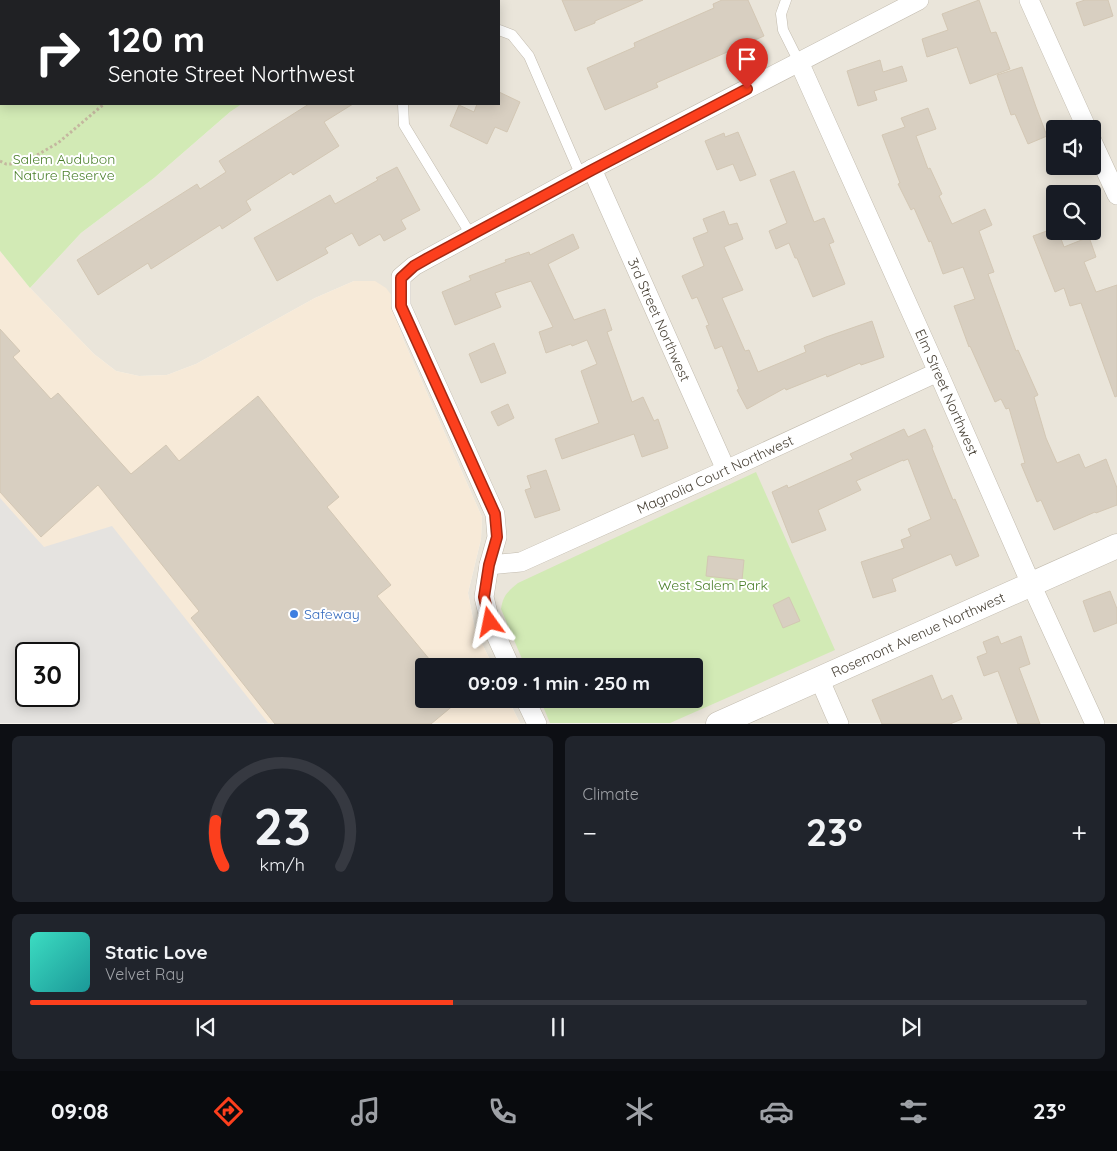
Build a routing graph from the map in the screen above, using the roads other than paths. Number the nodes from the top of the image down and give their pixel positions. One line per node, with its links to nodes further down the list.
1 (786, 0): 5 (lane)
2 (919, 0): 5 (street)
3 (1029, 0): 7 (street)
4 (500, 30): 9 (lane)
5 (799, 62): 9 (street); 12 (street, Elm Street Northwest)
6 (403, 105): 11 (lane)
7 (1083, 120)
8 (1101, 160): 10 (street)
9 (587, 173): 11 (street); 13 (street, 3rd Street Northwest)
10 (1117, 195)
11 (471, 235): 15 (street)
12 (938, 372): 13 (street, Magnolia Court Northwest); 16 (street, Elm Street Northwest)
13 (726, 470): 15 (street, Magnolia Court Northwest)
14 (1117, 546): 16 (street, Rosemont Avenue Northwest)
15 (489, 565): 17 (street)
16 (1031, 584): 18 (street, Rosemont Avenue Northwest); 23 (street, Elm Street Northwest)
17 (506, 658)
18 (819, 678): 21 (street, Rosemont Avenue Northwest); 22 (street)
19 (529, 708): 20 (street)
20 (537, 724)
21 (718, 724)
22 (839, 724)
23 (1095, 724)

